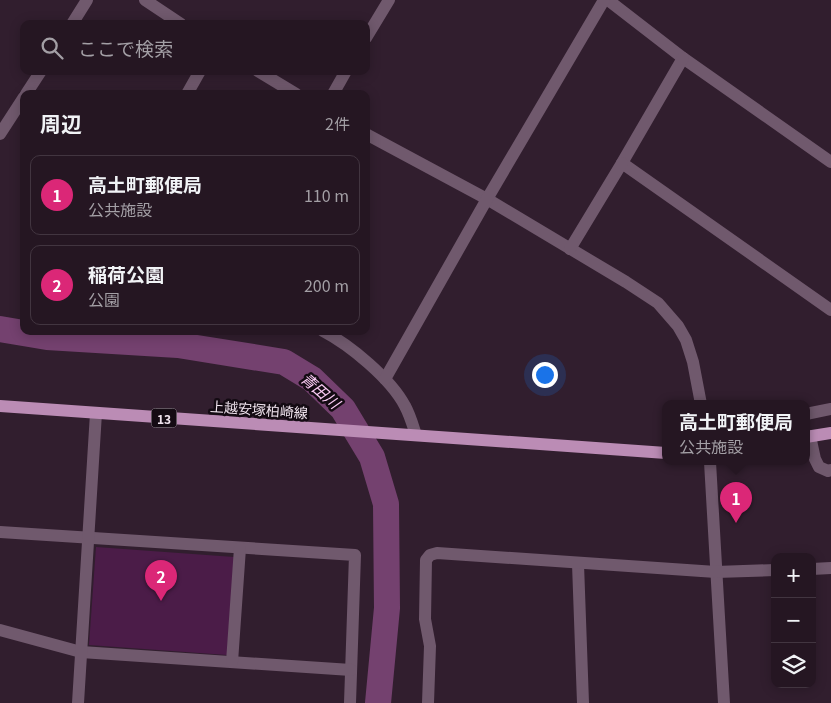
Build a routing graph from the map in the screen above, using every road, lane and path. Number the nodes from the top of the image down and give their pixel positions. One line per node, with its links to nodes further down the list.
1 (87, 0): 6 (street)
2 (144, 0): 7 (street)
3 (389, 0): 8 (street)
4 (604, 0): 23 (street)
5 (608, 0): 9 (street)
6 (74, 20)
7 (176, 20)
8 (370, 31)
9 (683, 58): 21 (street); 22 (street)
10 (38, 75): 14 (street)
11 (198, 75): 15 (street)
12 (265, 75): 16 (street)
13 (344, 75): 17 (street)
14 (29, 90)
15 (189, 90)
16 (289, 90)
17 (335, 90)
18 (20, 103): 19 (street)
19 (0, 134)
20 (370, 136): 23 (street)
21 (831, 162)
22 (622, 163): 24 (street); 25 (street)
23 (487, 199): 24 (street); 27 (street)
24 (570, 249): 28 (street)
25 (831, 310)
26 (331, 335): 27 (street)
27 (385, 379): 34 (street)
28 (700, 400)
29 (0, 406): 31 (main road, 上越安塚柏崎線 / 13)
30 (831, 410): 32 (street)
31 (96, 413): 34 (main road, 上越安塚柏崎線 / 13); 41 (street)
32 (812, 413)
33 (831, 433): 35 (main road)
34 (416, 435): 37 (main road, 上越安塚柏崎線 / 13)
35 (810, 436)
36 (810, 442): 39 (street)
37 (662, 453)
38 (710, 465): 47 (street)
39 (831, 470)
40 (0, 532): 41 (street)
41 (89, 538): 42 (street); 49 (street)
42 (240, 548): 50 (street); 51 (street)
43 (578, 564): 47 (street); 54 (street); 55 (street)
44 (816, 568): 45 (street)
45 (831, 568)
46 (771, 570): 47 (street)
47 (716, 572): 56 (street)
48 (0, 630): 49 (street)
49 (81, 652): 50 (street); 52 (street)
50 (232, 662): 51 (street)
51 (351, 670): 53 (street)
52 (78, 703)
53 (350, 703)
54 (428, 703)
55 (583, 703)
56 (724, 703)

